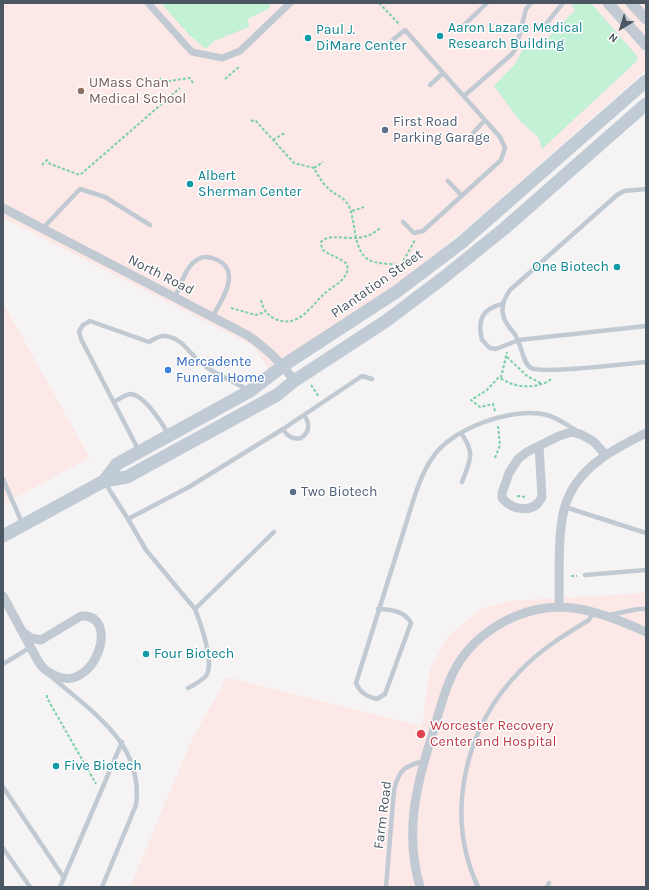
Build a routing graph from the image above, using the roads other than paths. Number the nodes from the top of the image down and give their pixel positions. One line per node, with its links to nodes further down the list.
1 (148, 3): 2 (street)
2 (290, 3)
3 (487, 3): 9 (lane)
4 (531, 3): 16 (lane)
5 (561, 3): 10 (lane)
6 (608, 3): 12 (street)
7 (631, 3): 8 (street)
8 (646, 19)
9 (462, 27)
10 (542, 29)
11 (390, 42): 13 (lane)
12 (646, 45)
13 (443, 73): 15 (lane); 16 (lane)
14 (646, 81): 33 (main road, Plantation Street)
15 (430, 85)
16 (464, 96): 18 (lane)
17 (646, 104): 35 (main road, Plantation Street)
18 (485, 120): 19 (lane); 22 (lane)
19 (473, 133)
20 (448, 181): 22 (lane)
21 (646, 189): 28 (lane)
22 (462, 196): 24 (lane)
23 (3, 208): 26 (street, North Road)
24 (403, 222)
25 (150, 225): 26 (lane)
26 (42, 228): 27 (street, North Road)
27 (174, 297): 29 (street, North Road); 29 (lane)
28 (502, 304): 31 (lane); 31 (lane)
29 (212, 317): 33 (street, North Road)
30 (646, 326): 31 (lane)
31 (519, 340): 32 (lane)
32 (646, 362)
33 (284, 365): 35 (street, North Road); 36 (main road, Plantation Street)
34 (372, 379): 38 (lane)
35 (294, 381): 48 (main road, Plantation Street)
36 (250, 391): 37 (lane); 42 (main road, Plantation Street)
37 (114, 402): 42 (lane); 45 (lane)
38 (304, 414): 39 (lane); 39 (lane)
39 (283, 429): 51 (lane)
40 (461, 433): 43 (lane); 49 (lane); 61 (lane)
41 (646, 433): 46 (street)
42 (170, 436): 45 (main road, Plantation Street)
43 (585, 436): 44 (street); 46 (street)
44 (539, 446): 44 (street)
45 (140, 452): 48 (main road, Plantation Street)
46 (606, 455): 50 (street)
47 (3, 479): 52 (lane)
48 (104, 481): 51 (lane); 52 (main road, Plantation Street)
49 (462, 482)
50 (565, 507): 54 (lane); 59 (street)
51 (128, 519): 60 (lane)
52 (23, 525): 55 (main road, Plantation Street)
53 (274, 532): 60 (lane)
54 (646, 532)
55 (3, 536)
56 (646, 570): 57 (lane)
57 (585, 575)
58 (3, 596): 65 (street)
59 (559, 607): 63 (street); 72 (street)
60 (195, 609): 70 (lane)
61 (378, 609): 61 (lane)
62 (646, 610): 64 (lane)
63 (593, 613): 64 (street); 81 (lane)
64 (603, 616): 66 (street)
65 (23, 632): 67 (street); 69 (street)
66 (646, 632)
67 (31, 647): 68 (lane); 69 (street)
68 (3, 664)
69 (44, 670): 71 (lane)
70 (188, 688)
71 (122, 742): 75 (lane); 78 (lane)
72 (424, 761): 79 (lane, Farm Road); 80 (street)
73 (3, 787): 75 (lane)
74 (3, 848): 76 (lane)
75 (64, 878): 77 (lane)
76 (30, 887)
77 (60, 887)
78 (102, 887)
79 (386, 887)
80 (420, 887)
81 (478, 887)

